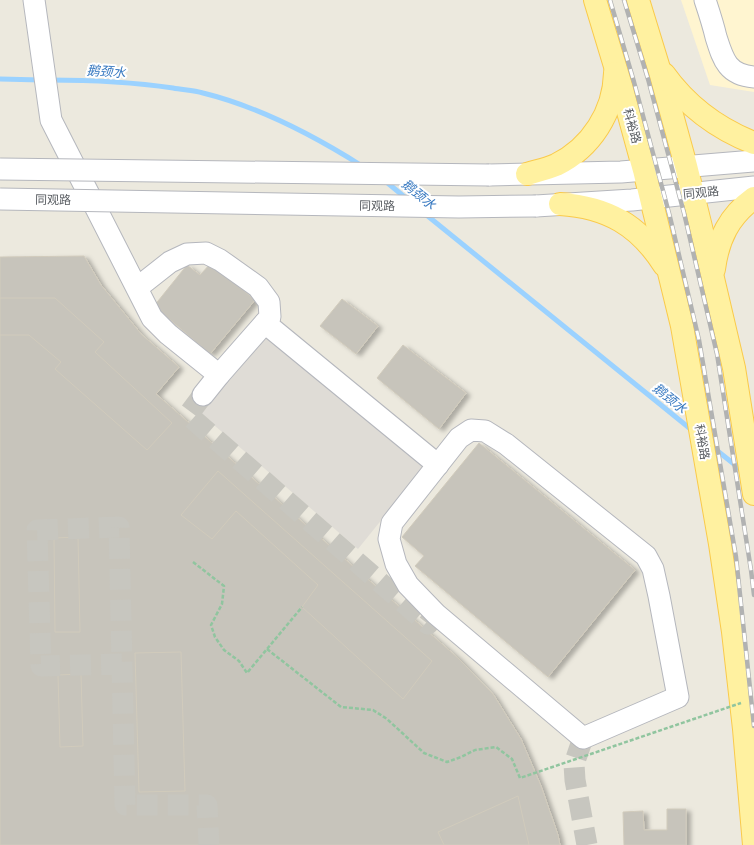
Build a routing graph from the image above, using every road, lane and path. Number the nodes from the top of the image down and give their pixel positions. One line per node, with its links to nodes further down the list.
1 (34, 0): 22 (street)
2 (595, 0): 5 (main road, 科裕路)
3 (638, 0): 6 (main road)
4 (705, 0): 7 (street)
5 (614, 64): 12 (main road, 科裕路); 13 (main road)
6 (659, 67): 8 (main road); 10 (main road)
7 (754, 77)
8 (754, 143)
9 (754, 160): 10 (street)
10 (686, 166): 12 (street); 15 (main road)
11 (0, 169): 13 (street, bridge)
12 (644, 170): 13 (street); 16 (main road, 科裕路)
13 (526, 174)
14 (754, 188): 15 (street, 同观路)
15 (693, 194): 16 (street, 同观路); 21 (main road)
16 (652, 198): 19 (street, 同观路); 20 (main road, 科裕路)
17 (754, 198): 21 (main road)
18 (0, 199): 19 (street, 同观路, bridge)
19 (560, 204): 20 (main road)
20 (671, 281): 31 (main road, 科裕路)
21 (714, 284): 27 (main road)
22 (136, 288): 23 (street); 24 (street)
23 (265, 323): 24 (street); 26 (street)
24 (218, 375): 25 (street)
25 (203, 395)
26 (438, 465): 26 (street)
27 (754, 494)
28 (192, 562): 30 (path)
29 (302, 607): 30 (path)
30 (267, 649): 31 (path, bridge)
31 (741, 703): 32 (main road, 科裕路)
32 (754, 845)

